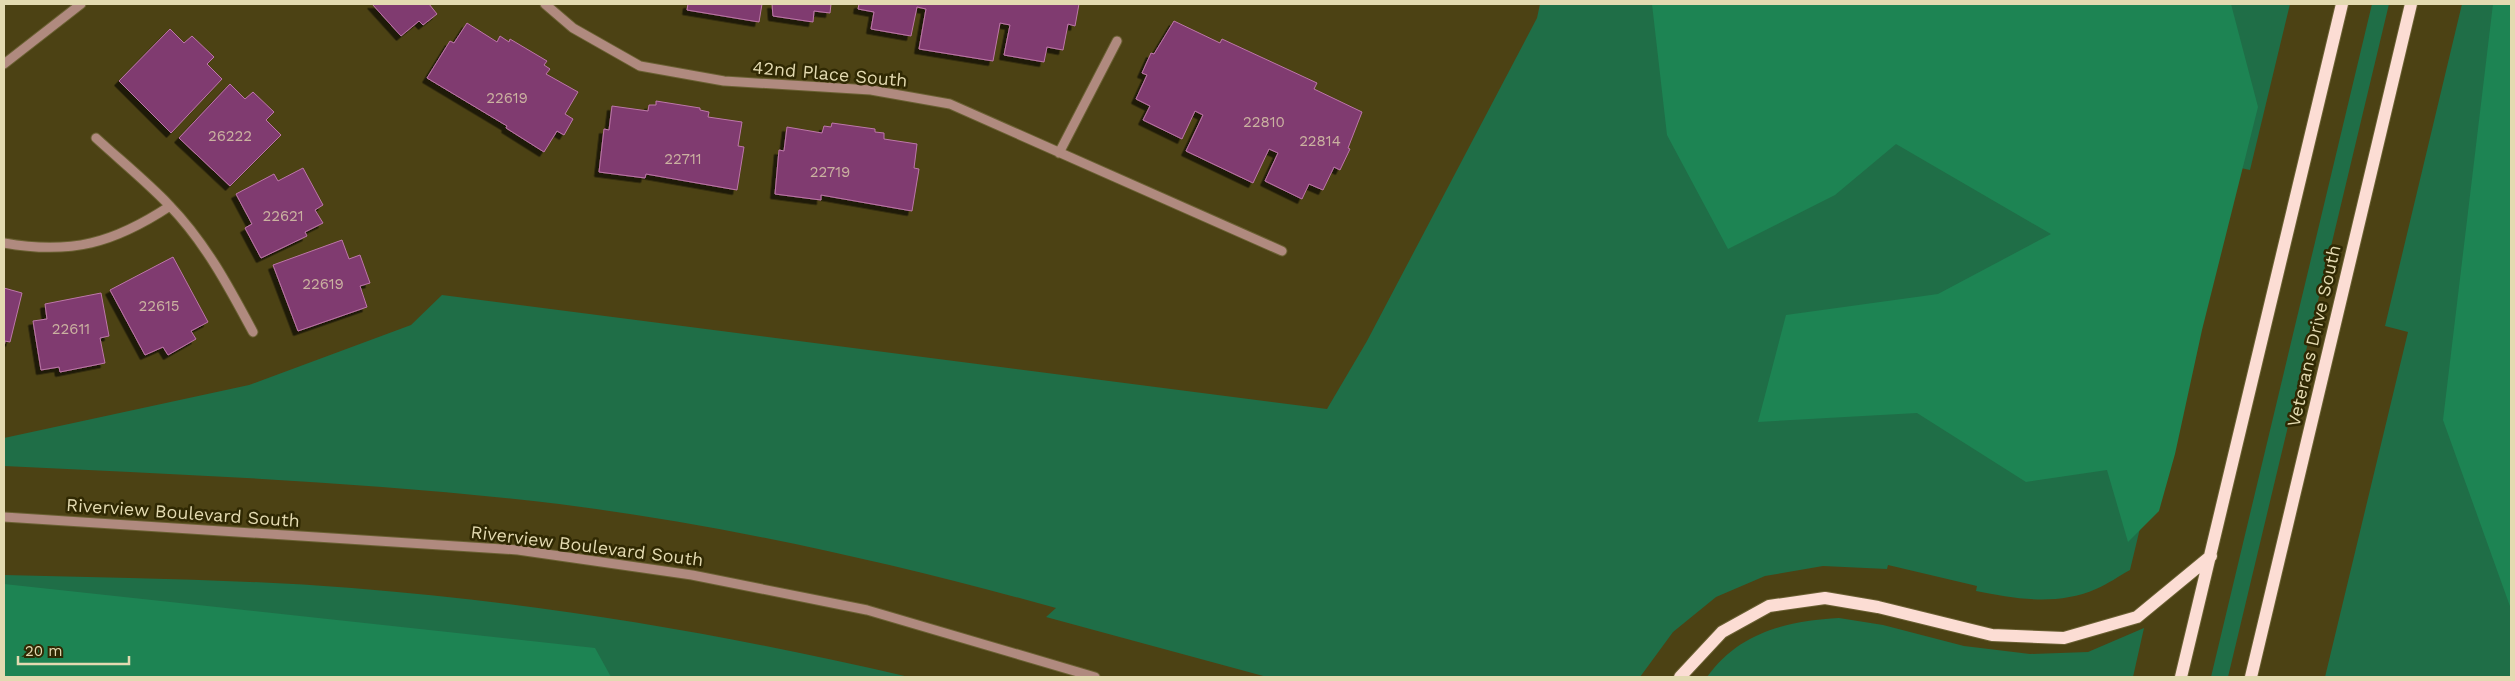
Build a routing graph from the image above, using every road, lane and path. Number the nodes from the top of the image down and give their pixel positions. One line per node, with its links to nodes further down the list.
1 (81, 4): 6 (street)
2 (545, 4): 8 (street, 42nd Place South)
3 (2342, 4): 14 (main road)
4 (2411, 4): 18 (main road, Veterans Drive South)
5 (1117, 40): 8 (street)
6 (4, 64)
7 (96, 138): 9 (street)
8 (1059, 153): 11 (street, 42nd Place South)
9 (170, 206): 10 (street); 12 (street)
10 (4, 243)
11 (1282, 251)
12 (253, 332)
13 (4, 517): 15 (street, Riverview Boulevard South)
14 (2211, 556): 16 (main road); 17 (main road)
15 (1095, 677)
16 (1680, 677)
17 (2182, 677)
18 (2251, 677)

